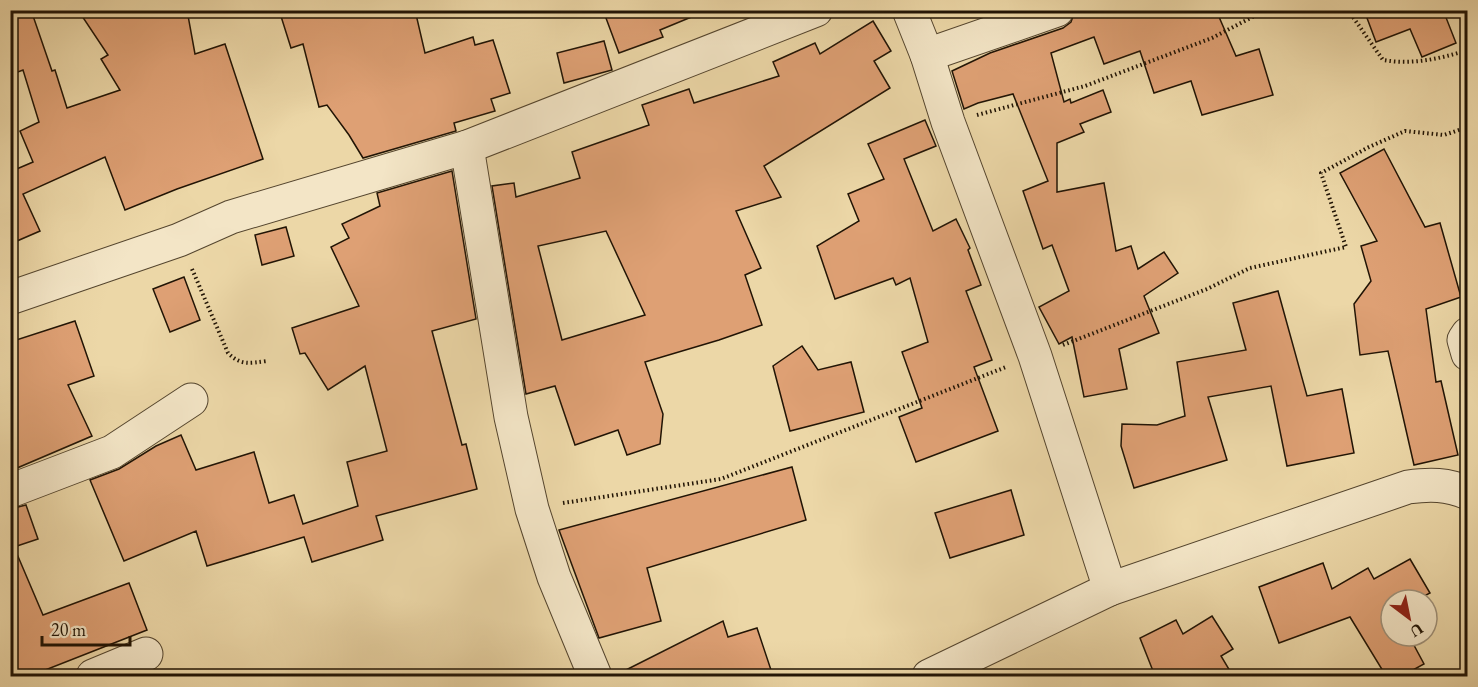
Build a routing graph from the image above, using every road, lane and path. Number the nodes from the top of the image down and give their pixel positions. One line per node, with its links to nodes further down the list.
1 (816, 10): 9 (street)
2 (909, 10): 7 (street)
3 (1057, 10): 7 (street)
4 (1266, 10): 8 (path)
5 (1348, 10): 6 (path)
6 (1467, 50)
7 (927, 55): 8 (street)
8 (948, 122): 18 (street)
9 (467, 147): 10 (street); 21 (street)
10 (179, 240): 11 (street); 14 (path)
11 (10, 298)
12 (1467, 334): 13 (street)
13 (1467, 354)
14 (267, 361)
15 (191, 400): 16 (street)
16 (10, 491)
17 (1467, 493): 18 (street)
18 (1110, 589): 22 (street)
19 (146, 654): 20 (street)
20 (93, 676)
21 (595, 676)
22 (929, 676)

